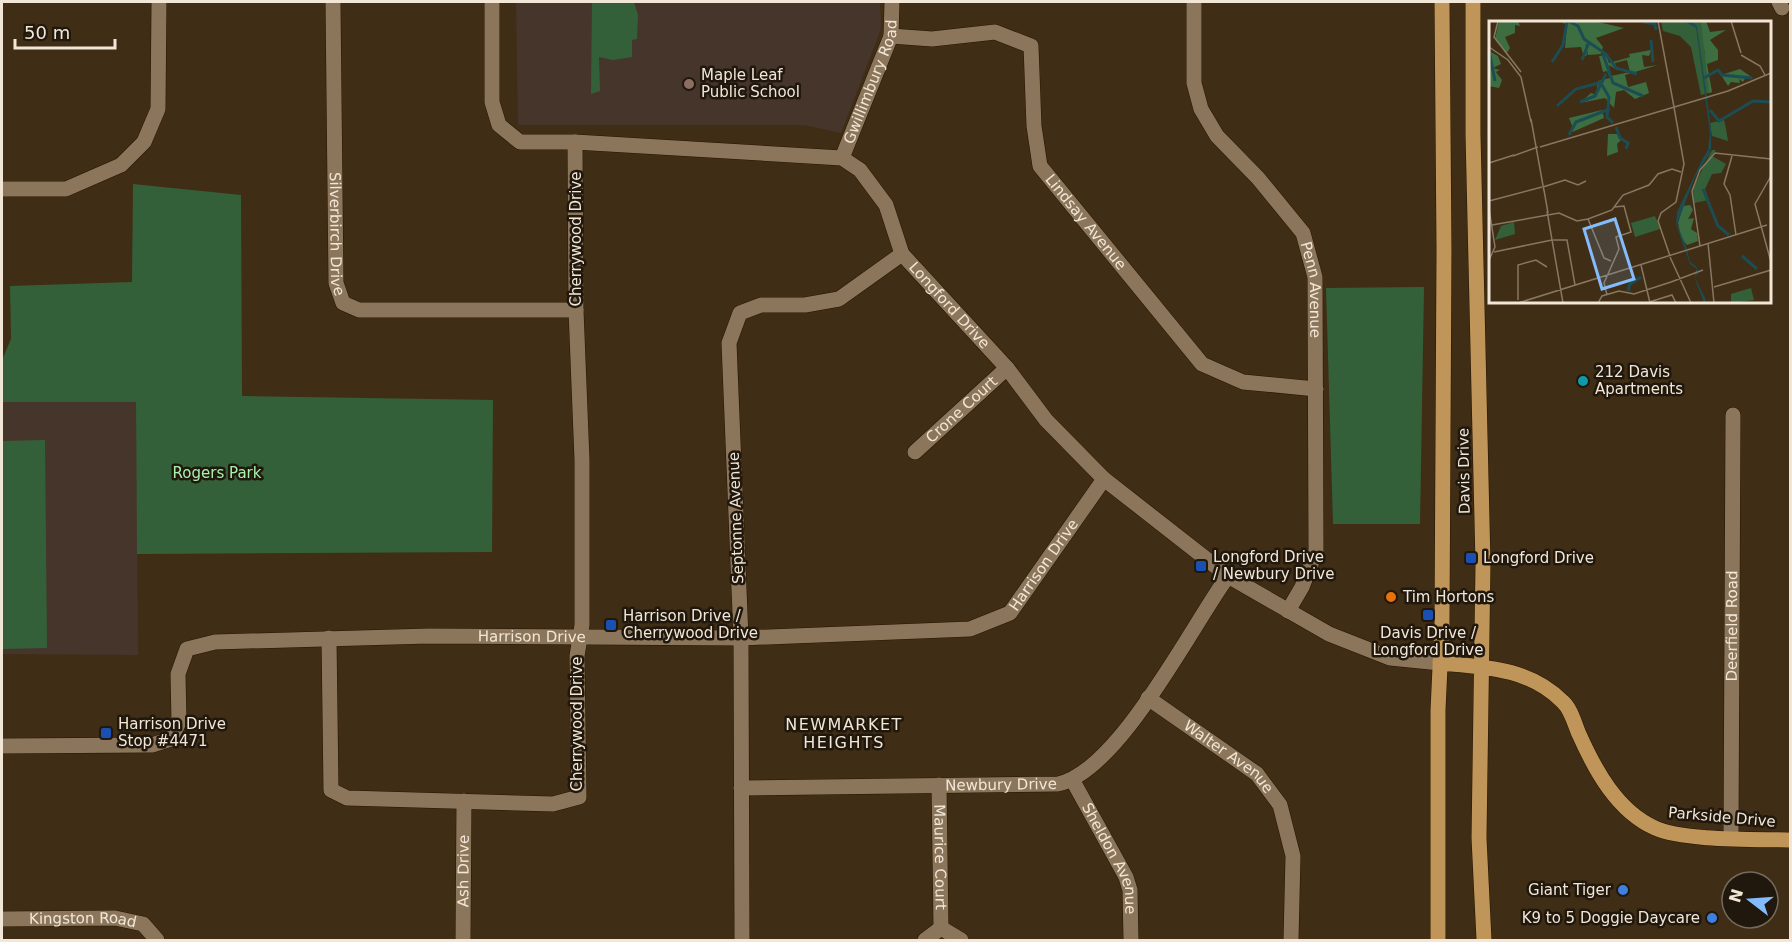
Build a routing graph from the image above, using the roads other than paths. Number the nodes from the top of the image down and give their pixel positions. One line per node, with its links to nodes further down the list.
1 (159, 2): 11 (street)
2 (333, 2): 13 (street, Silverbirch Drive)
3 (492, 2): 9 (street)
4 (892, 2): 8 (street, Gwillimbury Road)
5 (1194, 2): 15 (street, Penn Avenue)
6 (1442, 2): 24 (main road, Davis Drive)
7 (1473, 2): 25 (main road, Davis Drive)
8 (891, 36): 10 (street, Gwillimbury Road); 15 (street, Lindsay Avenue)
9 (575, 142): 10 (street); 13 (street, Cherrywood Drive)
10 (842, 158): 12 (street, Longford Drive)
11 (2, 189)
12 (902, 254): 14 (street, Longford Drive); 23 (street, Septonne Avenue)
13 (576, 310): 22 (street, Cherrywood Drive)
14 (1007, 368): 17 (street, Crone Court); 18 (street, Longford Drive)
15 (1316, 389): 20 (street, Penn Avenue)
16 (1733, 415): 32 (street, Deerfield Road)
17 (915, 452)
18 (1104, 479): 19 (street, Longford Drive); 23 (street, Harrison Drive)
19 (1228, 576): 20 (street, Longford Drive); 26 (street, Newbury Drive)
20 (1288, 612): 24 (street, Longford Drive)
21 (329, 638): 22 (street, Harrison Drive); 27 (street, Harrison Drive); 31 (street, Cherrywood Drive)
22 (579, 638): 23 (street, Harrison Drive); 31 (street, Cherrywood Drive)
23 (741, 638): 30 (street, Septonne Avenue)
24 (1440, 663): 25 (main road, Parkside Drive); 43 (main road, Davis Drive)
25 (1482, 665): 32 (main road, Parkside Drive); 44 (main road, Davis Drive)
26 (1148, 698): 28 (street, Newbury Drive); 42 (street, Walter Avenue)
27 (2, 746)
28 (1073, 781): 29 (street, Newbury Drive); 41 (street, Sheldon Avenue)
29 (939, 785): 30 (street, Newbury Drive); 35 (street, Maurice Court)
30 (741, 788): 38 (street, Septonne Avenue)
31 (464, 801): 37 (street, Ash Drive)
32 (1731, 838): 33 (main road, Parkside Drive)
33 (1791, 840)
34 (2, 919): 36 (street, Kingston Road)
35 (941, 928): 39 (street, Maurice Court); 40 (street, Maurice Court)
36 (157, 940)
37 (463, 940)
38 (742, 940)
39 (925, 940)
40 (961, 940)
41 (1131, 940)
42 (1292, 940)
43 (1438, 940)
44 (1484, 940)

